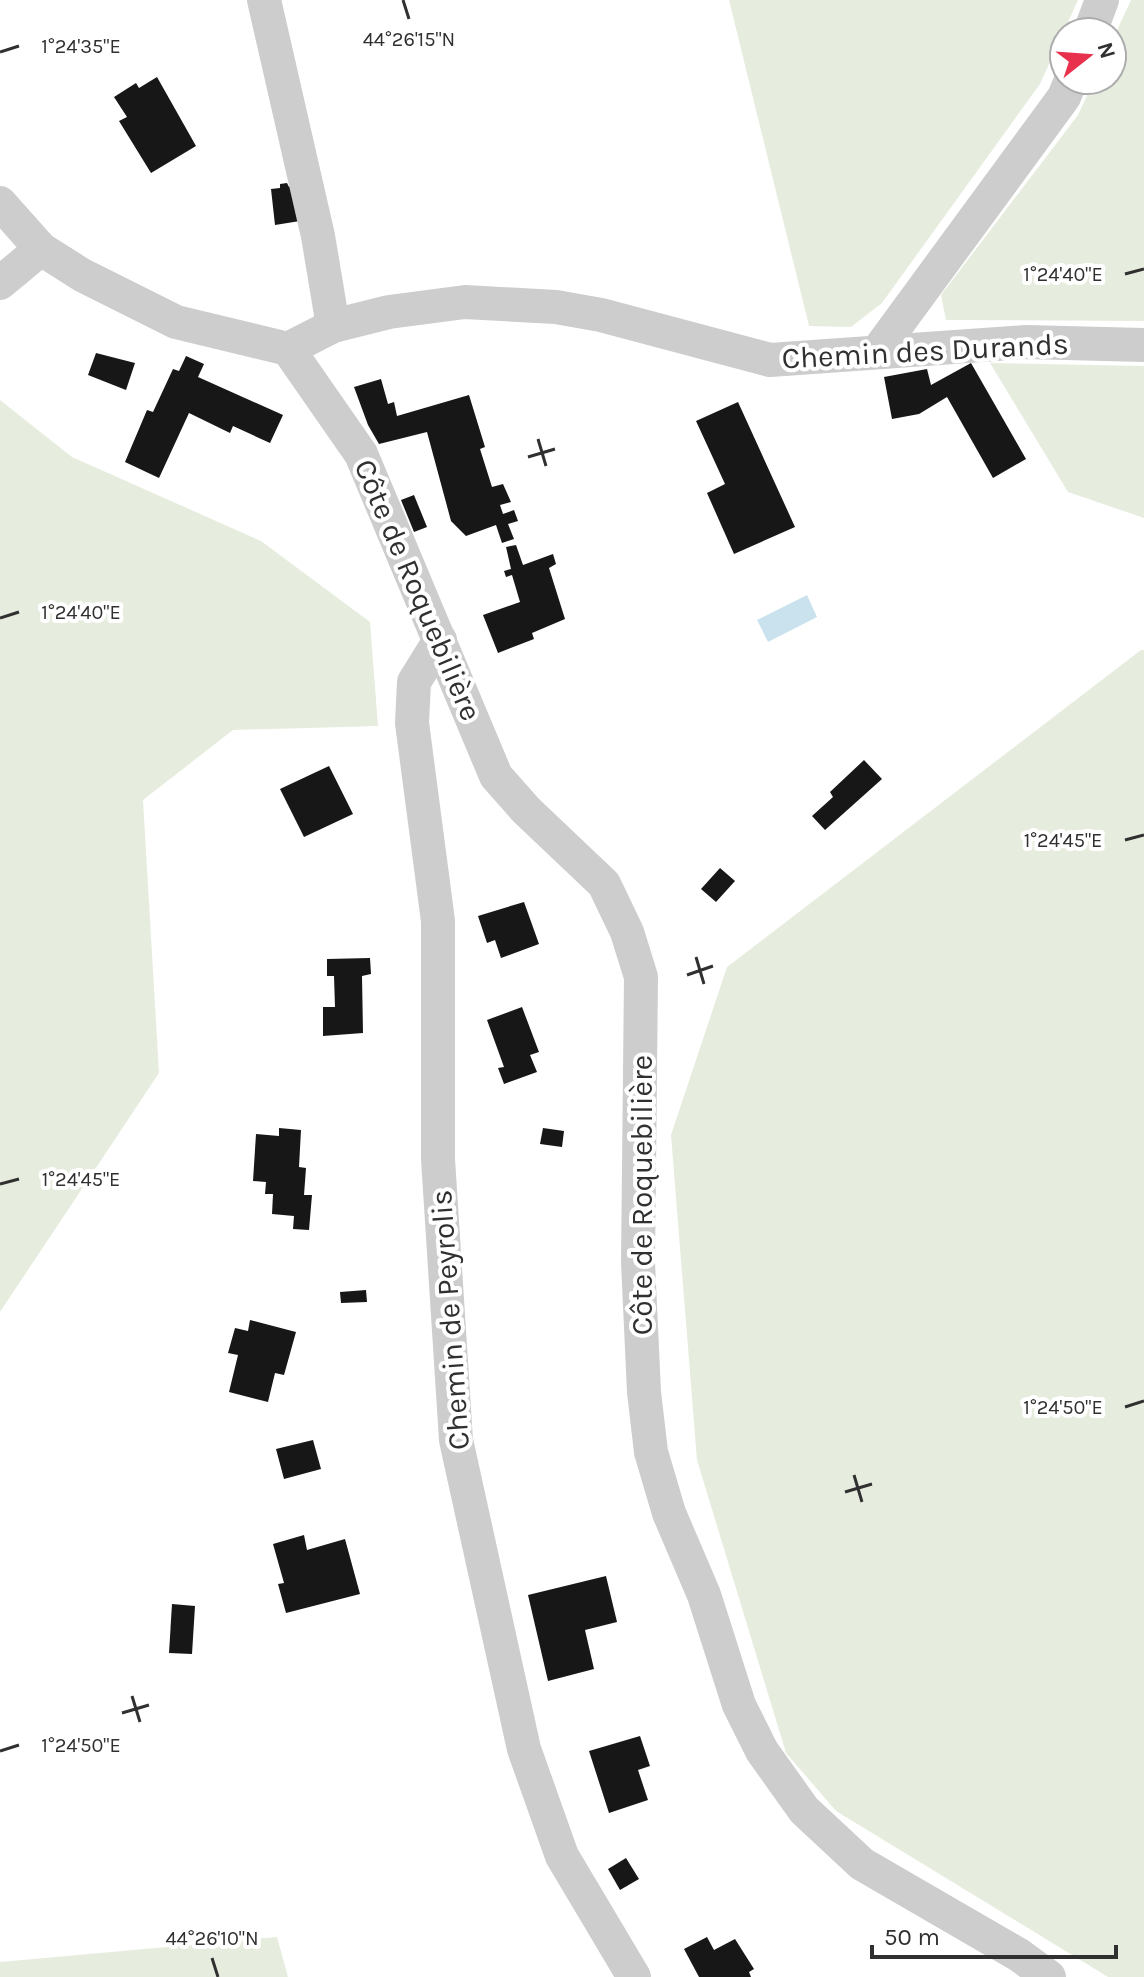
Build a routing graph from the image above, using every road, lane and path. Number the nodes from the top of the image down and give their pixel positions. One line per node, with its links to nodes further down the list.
1 (264, 0): 6 (street)
2 (1064, 96): 9 (street)
3 (0, 203): 4 (street)
4 (41, 249): 5 (street); 8 (street)
5 (0, 283)
6 (333, 326): 8 (street, Chemin des Durands); 9 (street, Chemin des Durands)
7 (1144, 345): 9 (street, Chemin des Durands)
8 (288, 349): 10 (street, Côte de Roquebilière)
9 (877, 352)
10 (440, 640): 11 (street, Chemin de Peyrolis); 12 (street, Côte de Roquebilière)
11 (634, 1977)
12 (1049, 1977)

